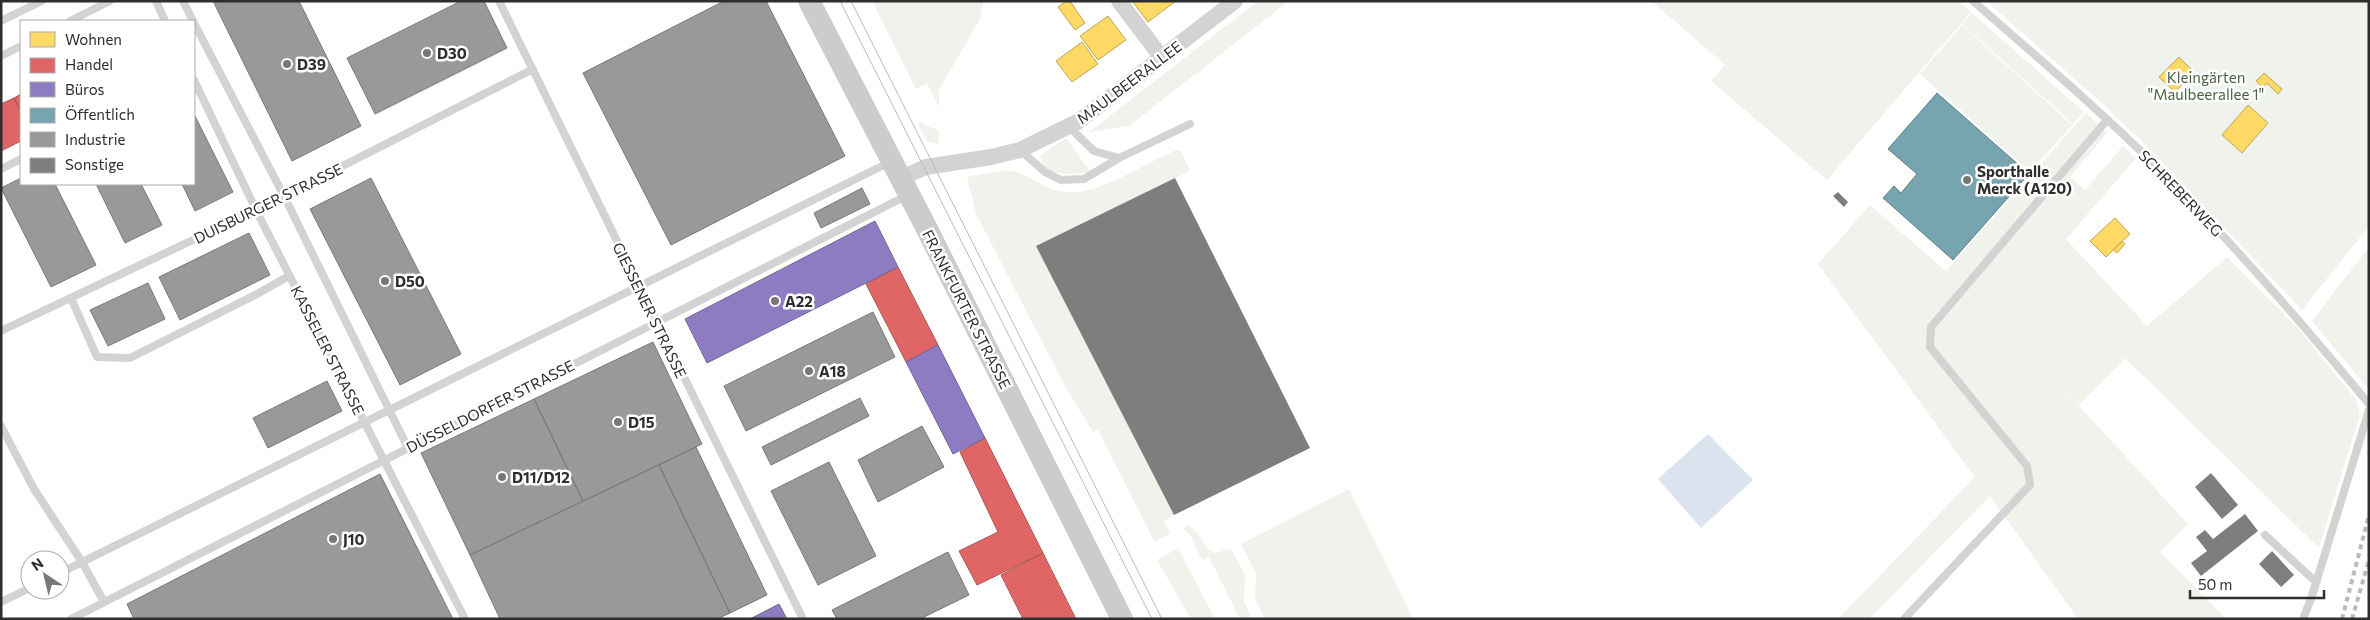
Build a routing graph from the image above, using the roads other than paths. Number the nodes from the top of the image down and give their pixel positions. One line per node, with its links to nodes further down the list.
1 (42, 1): 13 (lane)
2 (110, 1): 10 (lane)
3 (156, 1): 11 (lane)
4 (183, 1): 12 (lane)
5 (499, 1): 18 (lane, GIESSENER STRASSE)
6 (809, 1): 27 (main road, FRANKFURTER STRASSE)
7 (1119, 1): 17 (street)
8 (1235, 1): 17 (street, MAULBEERALLEE)
9 (1973, 1): 20 (lane, SCHREBERWEG)
10 (72, 20)
11 (165, 20)
12 (192, 20)
13 (1, 21)
14 (195, 26): 28 (lane)
15 (20, 46): 16 (lane)
16 (1, 56)
17 (1162, 58): 22 (street, MAULBEERALLEE)
18 (533, 70): 28 (lane, DUISBURGER STRASSE); 31 (lane, GIESSENER STRASSE)
19 (195, 82): 29 (lane, KASSELER STRASSE)
20 (2107, 120): 35 (lane, SCHREBERWEG); 53 (lane)
21 (1190, 124): 24 (lane)
22 (1068, 126): 23 (street, MAULBEERALLEE); 24 (lane)
23 (1020, 150): 24 (lane); 27 (street, MAULBEERALLEE)
24 (1119, 158)
25 (20, 160): 26 (lane)
26 (1, 169)
27 (901, 178): 31 (lane); 33 (lane, DÜSSELDORFER STRASSE); 52 (main road, FRANKFURTER STRASSE)
28 (284, 196): 29 (lane, DUISBURGER STRASSE); 36 (lane)
29 (256, 210): 30 (lane, KASSELER STRASSE); 32 (lane, DUISBURGER STRASSE)
30 (289, 276): 32 (lane); 38 (lane, KASSELER STRASSE)
31 (638, 286): 33 (lane, GIESSENER STRASSE); 36 (lane)
32 (71, 298): 34 (lane, DUISBURGER STRASSE)
33 (656, 322): 40 (lane, DÜSSELDORFER STRASSE); 51 (lane, GIESSENER STRASSE)
34 (1, 331)
35 (2369, 404)
36 (389, 409): 38 (lane); 40 (lane)
37 (2369, 410): 45 (lane)
38 (364, 422): 41 (lane, KASSELER STRASSE); 43 (lane)
39 (1, 426): 43 (lane)
40 (408, 448): 41 (lane, DÜSSELDORFER STRASSE)
41 (384, 460): 48 (lane, DÜSSELDORFER STRASSE); 50 (lane, KASSELER STRASSE)
42 (2265, 535): 45 (lane)
43 (82, 562): 44 (lane); 48 (lane)
44 (70, 568)
45 (2316, 582): 54 (lane)
46 (20, 593): 47 (lane)
47 (1, 602)
48 (104, 602): 49 (lane, DÜSSELDORFER STRASSE)
49 (71, 619)
50 (465, 619)
51 (803, 619)
52 (1122, 619)
53 (1904, 619)
54 (2303, 619)

